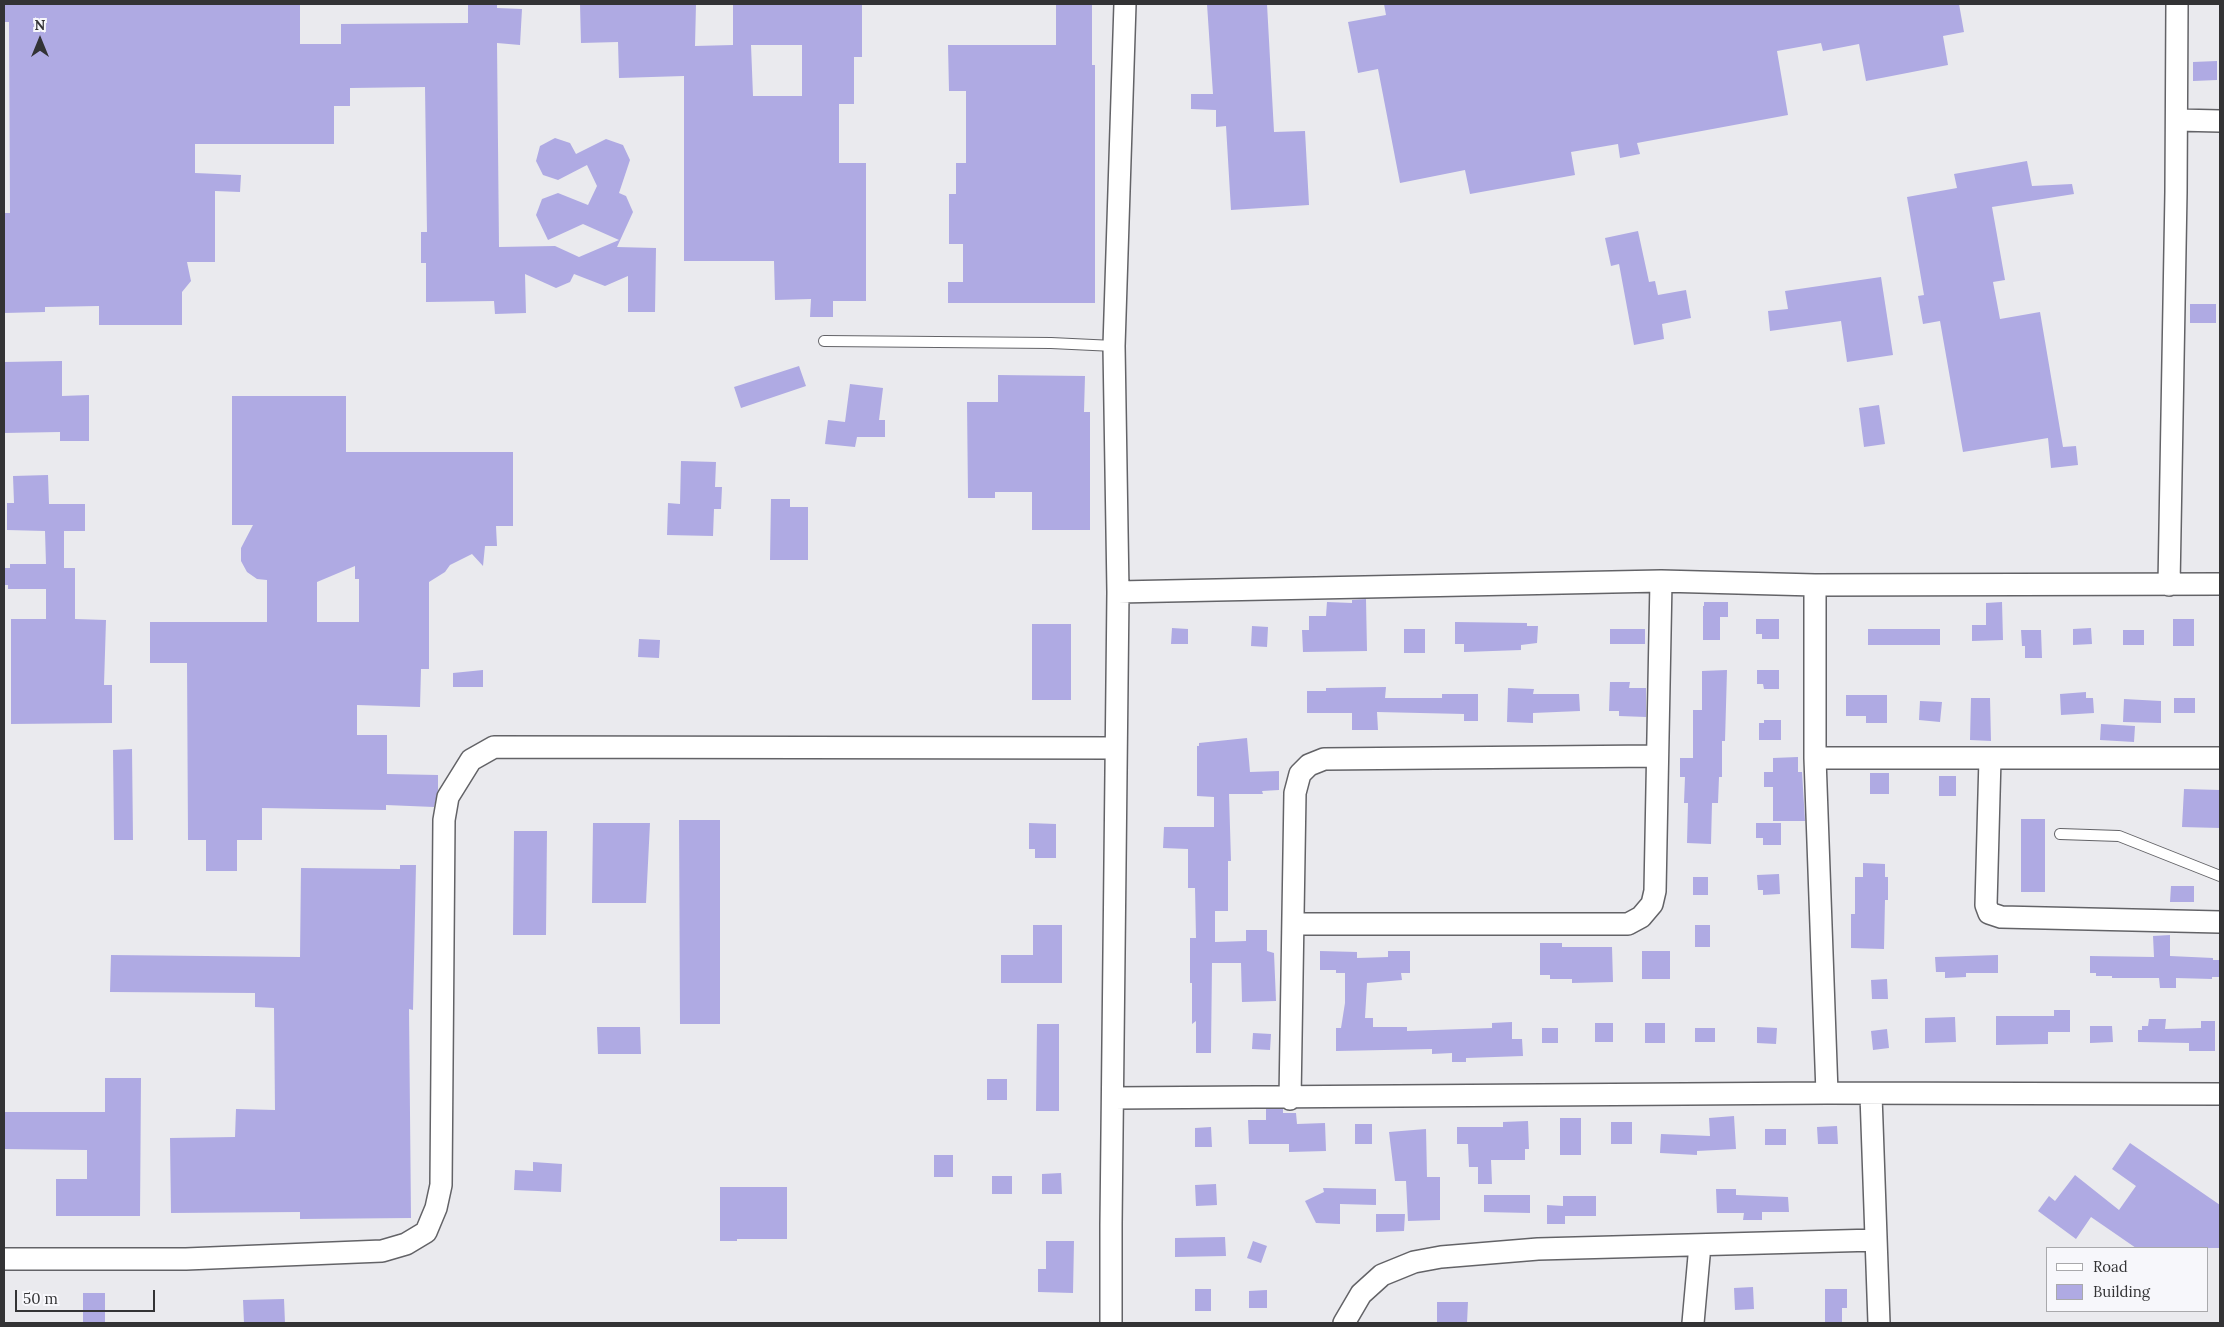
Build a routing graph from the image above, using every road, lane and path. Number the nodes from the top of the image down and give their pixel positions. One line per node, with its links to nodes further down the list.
1 (1125, 4): 6 (street)
2 (2177, 4): 3 (street)
3 (2177, 120): 4 (street); 10 (street)
4 (2220, 121)
5 (824, 341): 6 (lane)
6 (1114, 346): 11 (street)
7 (1661, 581): 9 (street); 11 (street); 13 (street)
8 (2220, 584): 10 (street)
9 (1815, 585): 10 (street); 14 (street)
10 (2170, 585)
11 (1118, 592): 12 (street)
12 (1116, 748): 24 (street); 28 (street)
13 (1656, 756): 20 (street); 20 (street)
14 (1815, 758): 15 (street); 21 (street)
15 (1990, 758): 16 (street); 19 (street)
16 (2220, 758)
17 (2060, 834): 18 (lane)
18 (2220, 876)
19 (2220, 922)
20 (1294, 924): 25 (street)
21 (1827, 1093): 23 (street); 25 (street)
22 (2220, 1094): 23 (street)
23 (1871, 1095): 26 (street)
24 (1113, 1098): 25 (street); 29 (street)
25 (1290, 1099)
26 (1876, 1240): 27 (street); 32 (street)
27 (1700, 1245): 30 (street); 31 (street)
28 (4, 1260)
29 (1111, 1323)
30 (1344, 1323)
31 (1693, 1323)
32 (1879, 1323)

